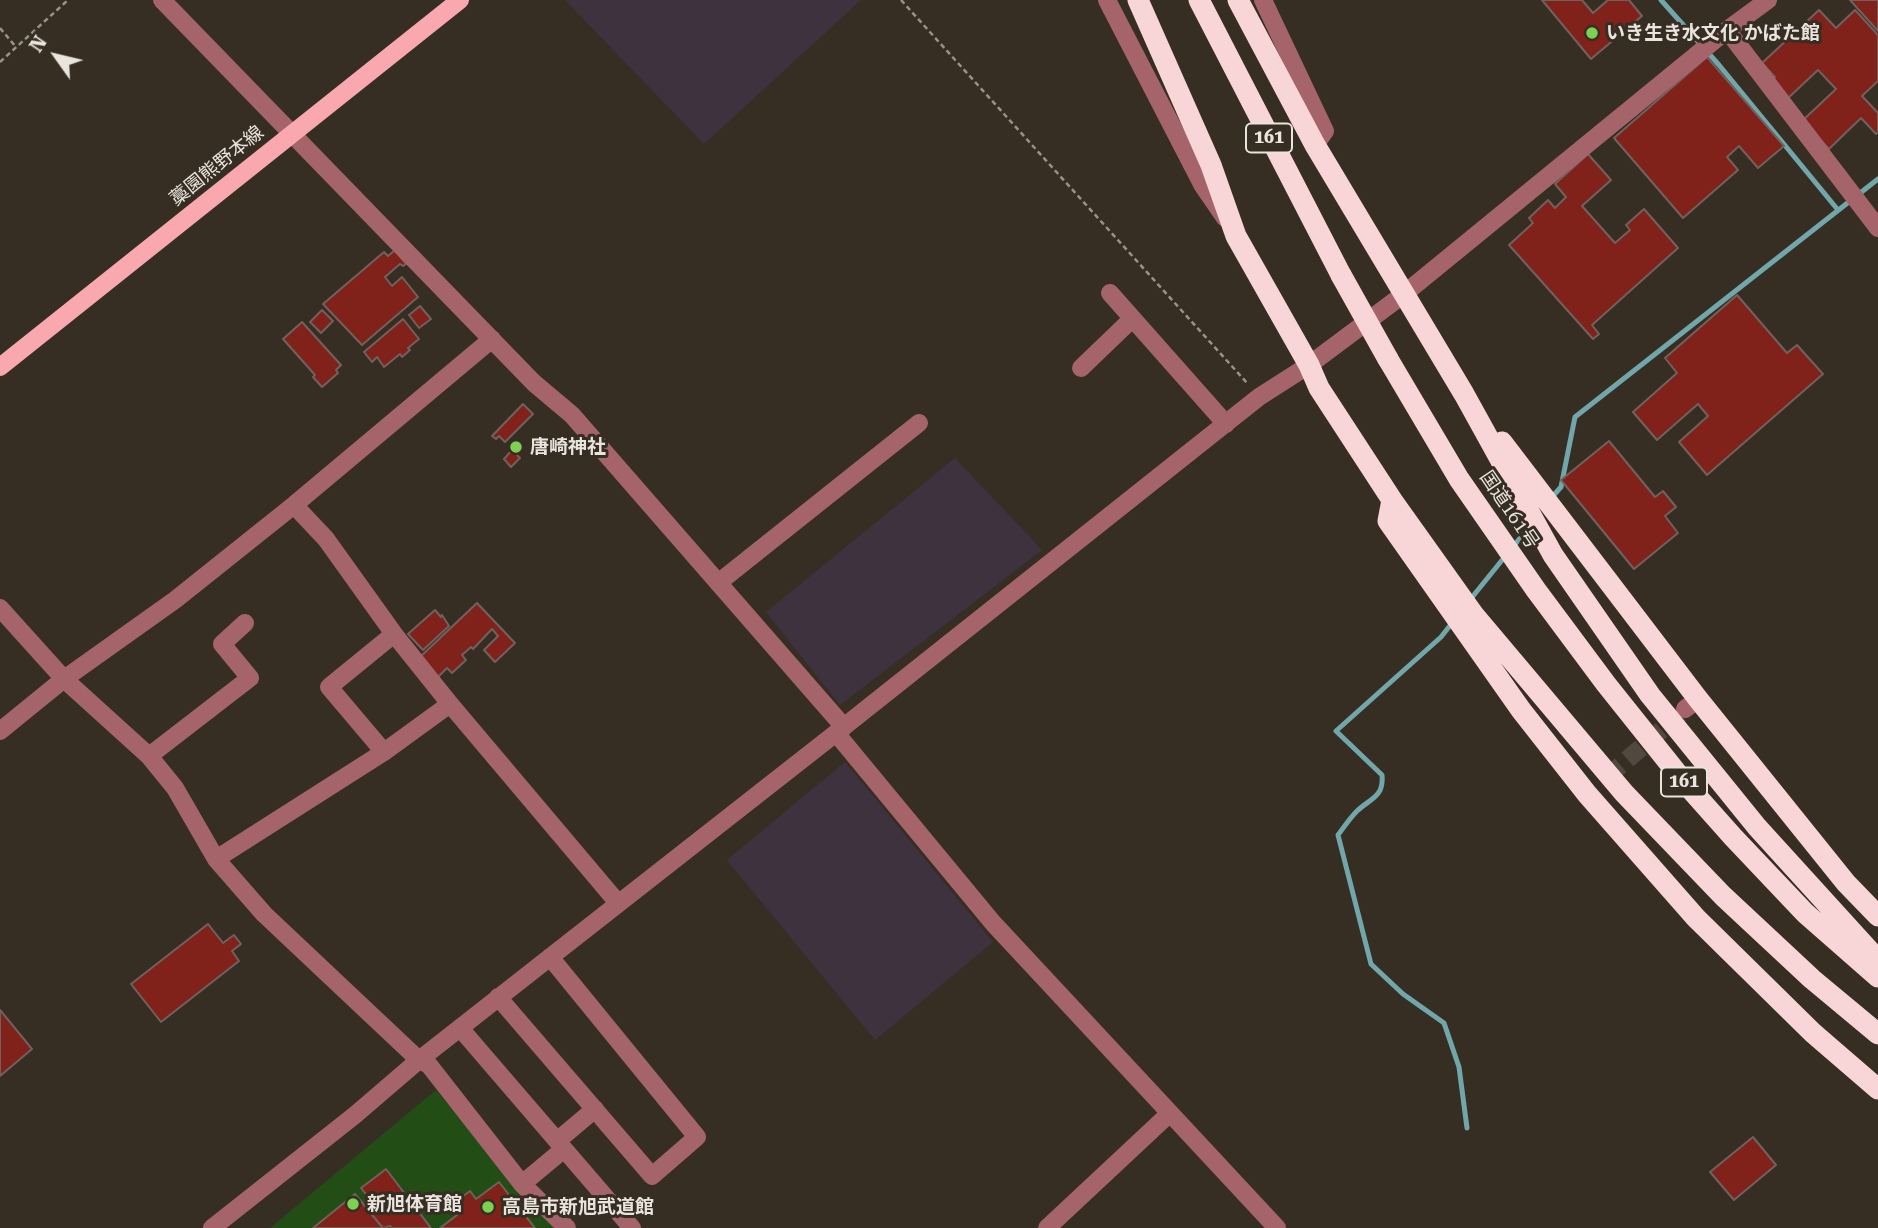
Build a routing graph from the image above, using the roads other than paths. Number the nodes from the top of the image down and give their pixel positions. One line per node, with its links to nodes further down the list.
1 (162, 0): 10 (street)
2 (460, 0): 10 (main road, 藁園熊野本線)
3 (1107, 0): 13 (street)
4 (1138, 0): 13 (highway)
5 (1199, 0): 43 (highway, 国道161号 / 161, bridge)
6 (1238, 0): 11 (highway)
7 (1263, 0): 11 (street)
8 (1768, 0): 9 (street)
9 (1727, 30): 12 (street); 15 (street)
10 (292, 133): 17 (street); 19 (main road, 藁園熊野本線)
11 (1315, 145): 15 (highway)
12 (1878, 228)
13 (1236, 236): 18 (highway)
14 (1110, 293): 16 (street)
15 (1404, 294): 18 (street); 23 (highway)
16 (1132, 319): 20 (street); 22 (street)
17 (492, 339): 24 (street); 25 (street)
18 (1309, 365): 22 (street); 27 (highway)
19 (0, 367)
20 (1081, 368)
21 (919, 423): 25 (street)
22 (1226, 424): 32 (street)
23 (1535, 502): 40 (highway); 42 (highway)
24 (294, 505): 29 (street); 30 (street)
25 (718, 583): 32 (street)
26 (0, 608): 30 (street)
27 (1463, 613): 37 (highway); 46 (highway)
28 (244, 623): 35 (street)
29 (394, 634): 31 (street); 34 (street)
30 (64, 678): 33 (street); 35 (street)
31 (450, 704): 34 (street); 39 (street)
32 (840, 730): 39 (street); 50 (street)
33 (0, 731)
34 (384, 752): 38 (street)
35 (149, 755): 38 (street)
36 (1607, 777): 37 (street)
37 (1587, 794): 48 (highway)
38 (216, 859): 47 (street)
39 (618, 903): 41 (street)
40 (1878, 916)
41 (551, 957): 44 (street); 49 (street)
42 (1878, 960)
43 (1878, 977)
44 (498, 997): 45 (street); 49 (street)
45 (460, 1028): 47 (street); 51 (street)
46 (1878, 1034)
47 (419, 1060): 52 (street); 53 (street)
48 (1878, 1089)
49 (595, 1109): 51 (street)
50 (1169, 1114): 56 (street); 57 (street)
51 (560, 1145): 52 (street); 55 (street)
52 (522, 1184): 54 (street)
53 (212, 1228)
54 (567, 1228)
55 (632, 1228)
56 (1047, 1228)
57 (1277, 1228)

